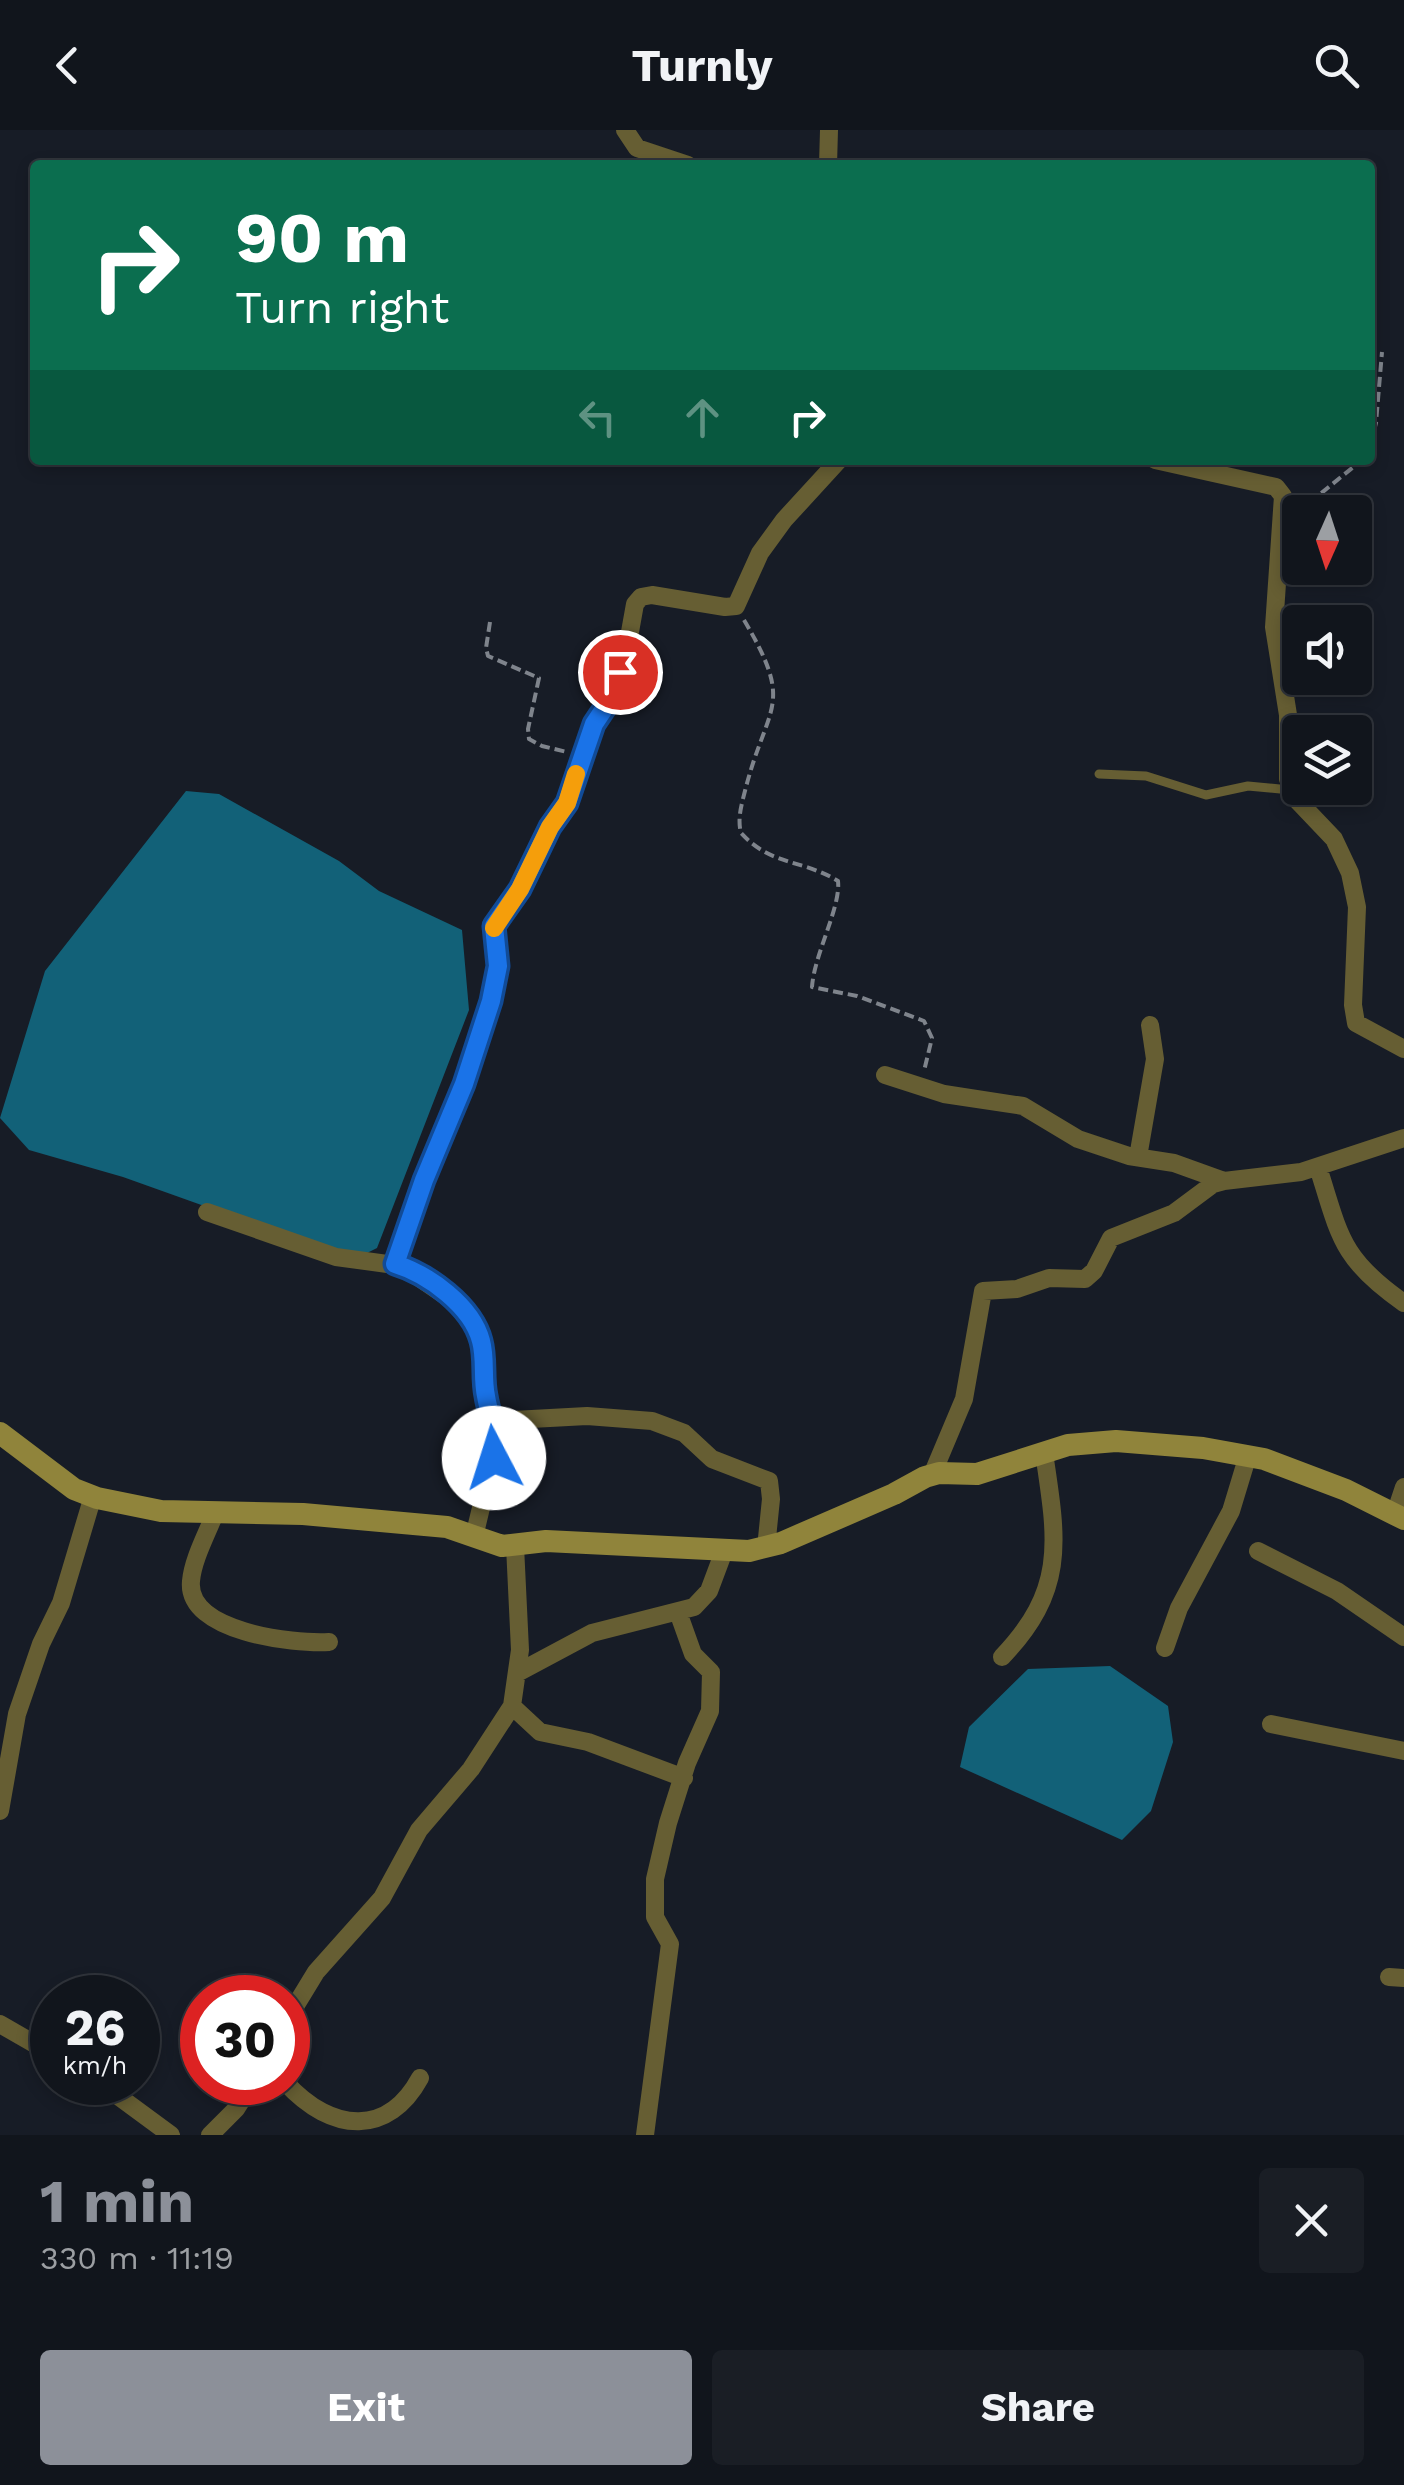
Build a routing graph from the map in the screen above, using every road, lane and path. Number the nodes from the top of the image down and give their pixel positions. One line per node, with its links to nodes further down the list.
1 (625, 130): 3 (street)
2 (830, 130): 4 (street)
3 (673, 160)
4 (828, 160)
5 (1382, 352): 6 (path)
6 (1375, 427)
7 (835, 465): 13 (street)
8 (1177, 465): 10 (street)
9 (1356, 465): 11 (path)
10 (1283, 495)
11 (1318, 495)
12 (1282, 524): 15 (street)
13 (736, 606): 16 (street); 23 (path)
14 (490, 622): 16 (path)
15 (1288, 715)
16 (580, 760): 29 (street)
17 (1099, 774): 18 (lane)
18 (1282, 789)
19 (1301, 805): 21 (street)
20 (1150, 1026): 25 (street)
21 (1404, 1049)
22 (885, 1075): 23 (street)
23 (920, 1086): 25 (street)
24 (1404, 1138): 26 (street)
25 (1138, 1157): 27 (street)
26 (1318, 1167): 27 (street); 30 (street)
27 (1224, 1180): 35 (street)
28 (207, 1212): 29 (street)
29 (395, 1264): 31 (street)
30 (1404, 1303)
31 (495, 1422): 40 (street); 42 (street)
32 (0, 1433): 37 (street)
33 (1044, 1454): 34 (street); 35 (street); 49 (street)
34 (1248, 1455): 39 (street); 48 (street)
35 (932, 1474): 42 (street)
36 (1404, 1487): 39 (street)
37 (92, 1496): 38 (street); 55 (street)
38 (215, 1514): 40 (street); 47 (street)
39 (1400, 1517)
40 (474, 1536): 41 (street)
41 (515, 1546): 43 (street); 50 (street)
42 (766, 1548): 43 (street)
43 (724, 1550): 45 (street)
44 (1258, 1551): 46 (street)
45 (678, 1612): 50 (street); 54 (street)
46 (1404, 1636)
47 (329, 1642)
48 (1165, 1648)
49 (1002, 1657)
50 (519, 1672): 51 (street)
51 (512, 1706): 54 (street); 56 (street)
52 (1271, 1724): 53 (street)
53 (1404, 1751)
54 (684, 1778): 65 (street)
55 (0, 1810)
56 (310, 1982)
57 (0, 2024): 58 (street)
58 (30, 2041)
59 (420, 2078): 62 (street)
60 (130, 2105): 63 (street)
61 (239, 2105): 64 (street)
62 (307, 2105)
63 (171, 2135)
64 (210, 2135)
65 (645, 2135)

